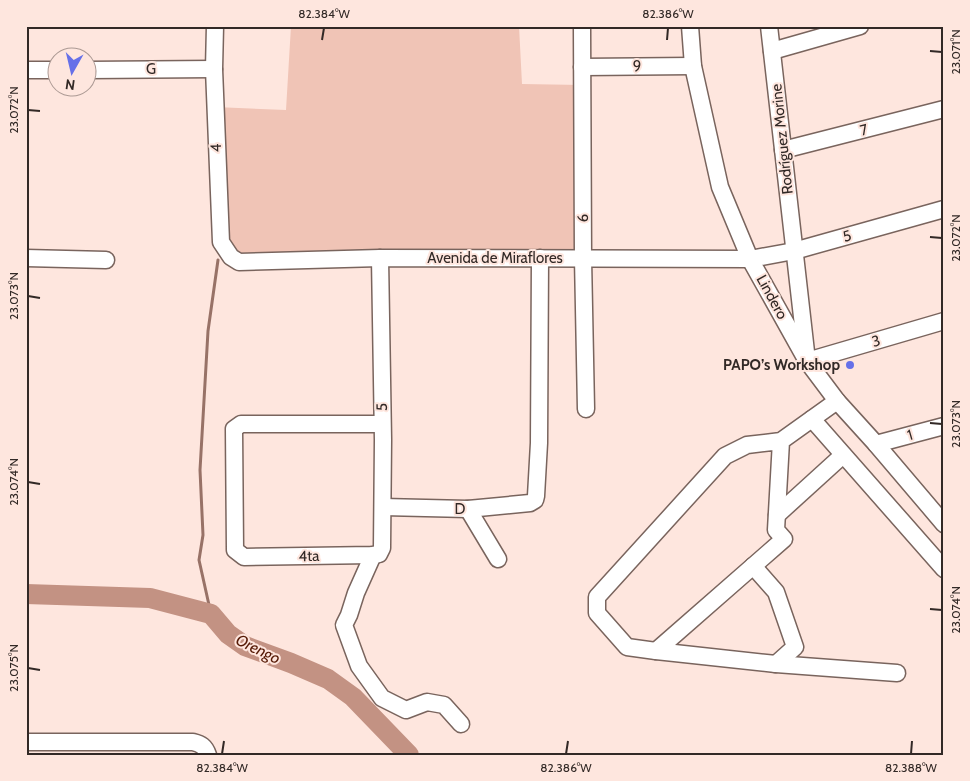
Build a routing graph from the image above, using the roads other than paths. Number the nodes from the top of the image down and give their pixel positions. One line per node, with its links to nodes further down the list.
1 (215, 26): 9 (street, 4)
2 (582, 26): 8 (street, 6)
3 (690, 26): 7 (street, Lindero)
4 (769, 26): 6 (street, Rodríguez Morine)
5 (860, 26): 6 (street)
6 (772, 51): 14 (street, Rodríguez Morine)
7 (693, 66): 8 (street, 9); 21 (street, Lindero)
8 (582, 67): 20 (street, 6)
9 (214, 69): 12 (street, G); 23 (street, 4)
10 (26, 70): 11 (street)
11 (48, 70)
12 (98, 70)
13 (944, 109): 14 (street, 7)
14 (783, 150): 16 (street, Rodríguez Morine)
15 (944, 209): 16 (street, 5)
16 (794, 251): 21 (street, 5); 25 (street, Rodríguez Morine)
17 (26, 258): 22 (street)
18 (380, 258): 19 (street, Avenida de Miraflores); 23 (street, Avenida de Miraflores); 29 (street, 5)
19 (540, 258): 20 (street, Avenida de Miraflores); 35 (street, D)
20 (584, 258): 21 (street, Avenida de Miraflores); 27 (street, 6)
21 (750, 259): 25 (street, Lindero)
22 (106, 260)
23 (239, 262)
24 (944, 321): 25 (street, 3)
25 (807, 362): 26 (street, Lindero)
26 (837, 401): 28 (street); 32 (street, Lindero)
27 (586, 409)
28 (812, 419): 31 (street); 33 (street)
29 (382, 424): 34 (street, 5); 38 (street, 4ta)
30 (944, 426): 32 (street, 1)
31 (781, 441): 36 (street); 42 (street)
32 (876, 444): 37 (street, Lindero)
33 (842, 455): 36 (street); 41 (street)
34 (383, 507): 35 (street, D); 38 (street, 5)
35 (468, 509): 39 (street)
36 (777, 515): 40 (street)
37 (944, 524)
38 (376, 555): 45 (street, 5)
39 (498, 559)
40 (753, 566): 42 (street); 43 (street)
41 (944, 569)
42 (656, 651): 43 (street)
43 (776, 664): 44 (street)
44 (896, 673)
45 (461, 724)
46 (26, 742): 47 (street)
47 (208, 755)

